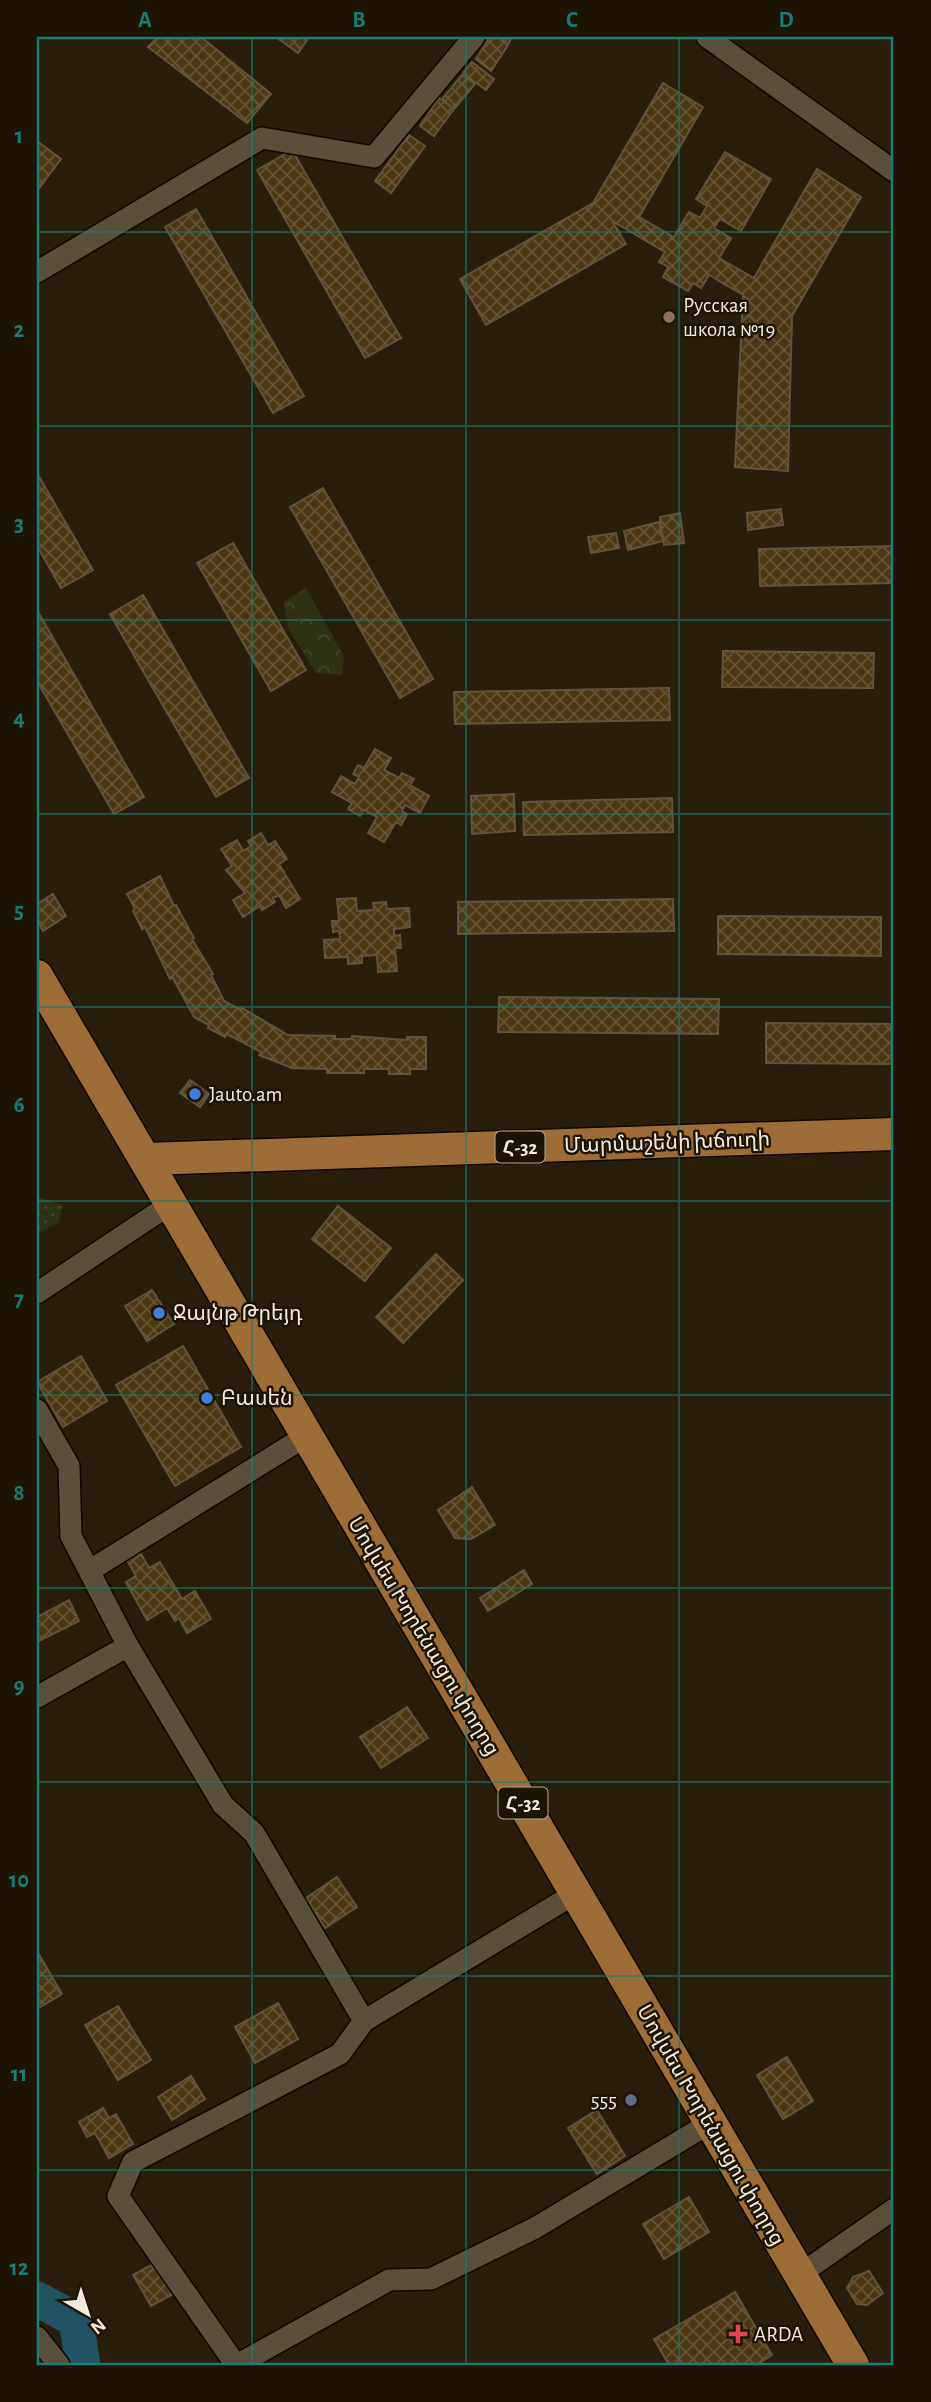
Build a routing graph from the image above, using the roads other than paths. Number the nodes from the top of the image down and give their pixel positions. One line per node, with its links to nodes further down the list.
1 (474, 37): 4 (street)
2 (707, 37): 3 (street)
3 (894, 171)
4 (37, 272)
5 (37, 976): 7 (main road, Մովսես Խորենացու փողոց)
6 (894, 1134): 7 (main road, Մարմաշենի խճուղի / Հ-32)
7 (146, 1159): 8 (main road, Մովսես Խորենացու փողոց / Հ-32)
8 (172, 1203): 9 (street); 11 (main road, Մովսես Խորենացու փողոց / Հ-32)
9 (37, 1293)
10 (37, 1410): 12 (street)
11 (306, 1436): 12 (street); 15 (main road, Մովսես Խորենացու փողոց / Հ-32)
12 (89, 1571): 13 (street)
13 (128, 1646): 14 (street); 16 (street)
14 (37, 1697)
15 (576, 1893): 16 (street); 17 (main road, Մովսես Խորենացու փողոց / Հ-32)
16 (364, 2021): 22 (street)
17 (710, 2123): 19 (main road, Մովսես Խորենացու փողոց / Հ-32); 22 (street)
18 (894, 2208): 19 (street)
19 (799, 2275): 23 (main road, Մովսես Խորենացու փողոց / Հ-32)
20 (37, 2337): 21 (street)
21 (59, 2365)
22 (236, 2365)
23 (853, 2365)

